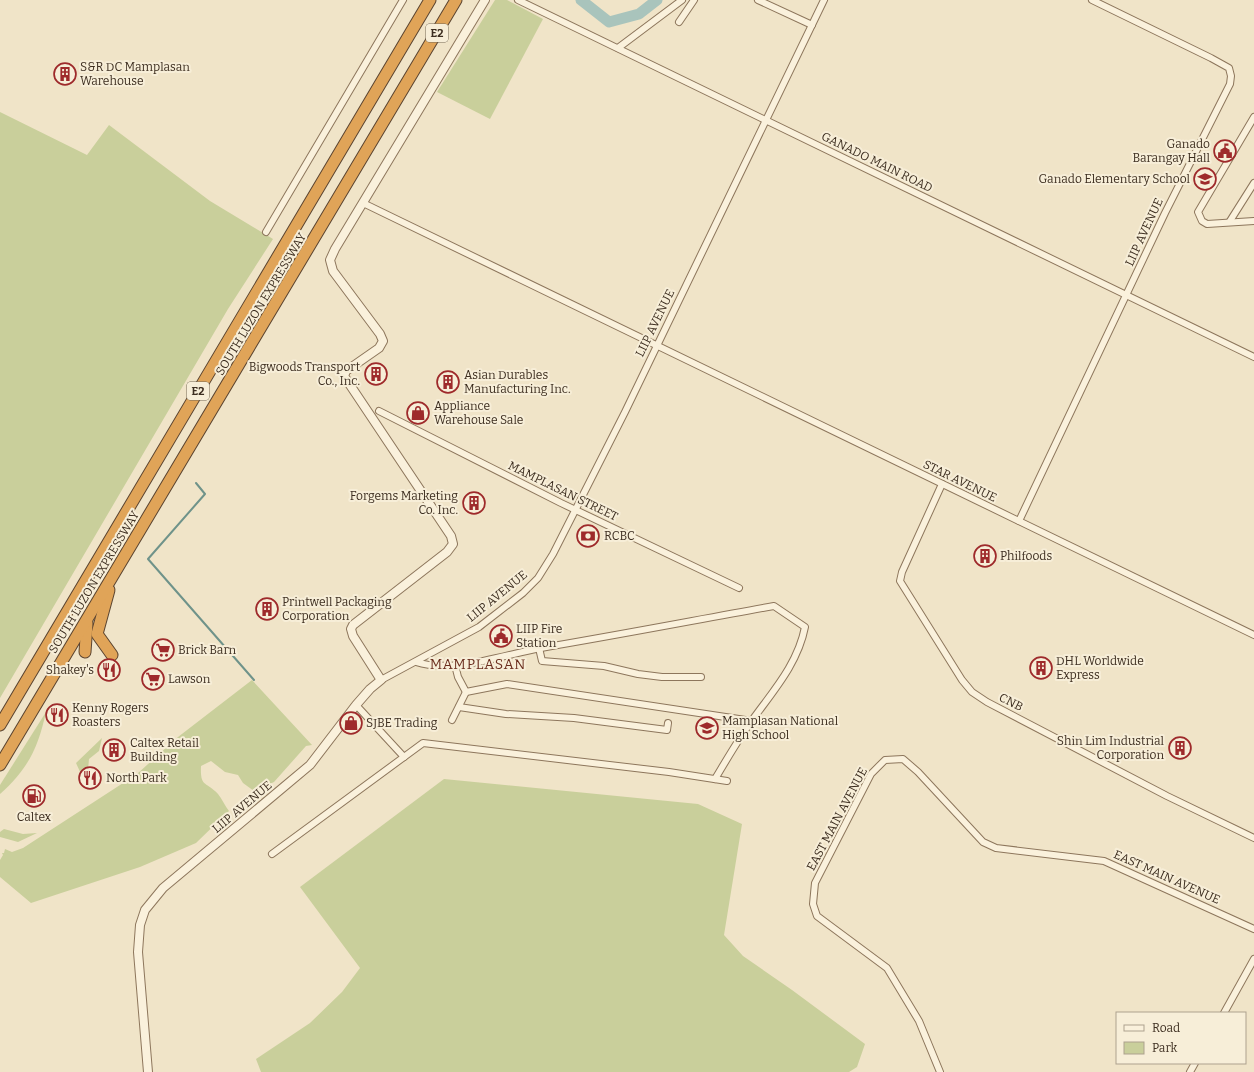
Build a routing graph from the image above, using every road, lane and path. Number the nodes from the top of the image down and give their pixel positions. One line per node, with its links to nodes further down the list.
1 (403, 0): 20 (street)
2 (430, 0): 45 (highway, SOUTH LUZON EXPRESSWAY / E2)
3 (456, 0): 28 (highway, SOUTH LUZON EXPRESSWAY / E2)
4 (485, 0): 17 (street)
5 (518, 0): 13 (street, GANADO MAIN ROAD)
6 (682, 0): 13 (street)
7 (694, 0): 11 (street)
8 (758, 0): 12 (street)
9 (824, 0): 12 (street, LIIP AVENUE)
10 (1092, 0): 21 (street, LIIP AVENUE)
11 (679, 22)
12 (812, 25): 15 (street, LIIP AVENUE)
13 (618, 48): 15 (street, GANADO MAIN ROAD)
14 (1254, 117): 18 (street)
15 (766, 120): 21 (street, GANADO MAIN ROAD); 22 (street, LIIP AVENUE)
16 (1254, 183): 18 (street)
17 (363, 203): 22 (street, STAR AVENUE); 38 (street)
18 (1230, 221): 19 (street)
19 (1254, 221)
20 (266, 232)
21 (1127, 295): 23 (street, GANADO MAIN ROAD); 27 (street, LIIP AVENUE)
22 (657, 346): 25 (street, STAR AVENUE); 26 (street, LIIP AVENUE)
23 (1254, 357)
24 (378, 411): 26 (street, MAMPLASAN STREET)
25 (942, 484): 27 (street, STAR AVENUE); 50 (street, CNB)
26 (576, 510): 29 (street, MAMPLASAN STREET); 35 (street, LIIP AVENUE)
27 (1018, 521): 31 (street, STAR AVENUE)
28 (113, 575): 30 (highway, SOUTH LUZON EXPRESSWAY / E2); 34 (highway)
29 (738, 588)
30 (87, 620): 33 (highway); 47 (highway, SOUTH LUZON EXPRESSWAY / E2)
31 (1254, 636)
32 (539, 648): 36 (street); 37 (street); 43 (street)
33 (85, 652)
34 (112, 655)
35 (416, 662): 36 (street); 38 (street, LIIP AVENUE)
36 (454, 666): 39 (street)
37 (701, 677)
38 (381, 680): 40 (street, LIIP AVENUE)
39 (466, 692): 41 (street); 43 (street)
40 (356, 704): 46 (street); 55 (street, LIIP AVENUE)
41 (459, 707): 42 (street); 44 (street)
42 (452, 720)
43 (752, 721): 48 (street)
44 (668, 723)
45 (0, 724)
46 (404, 757): 48 (street); 51 (street)
47 (0, 765)
48 (715, 778): 49 (street)
49 (727, 781)
50 (1254, 838)
51 (272, 854)
52 (1254, 929): 56 (street, EAST MAIN AVENUE)
53 (1254, 959): 54 (street)
54 (1225, 1012)
55 (148, 1072)
56 (940, 1072)

